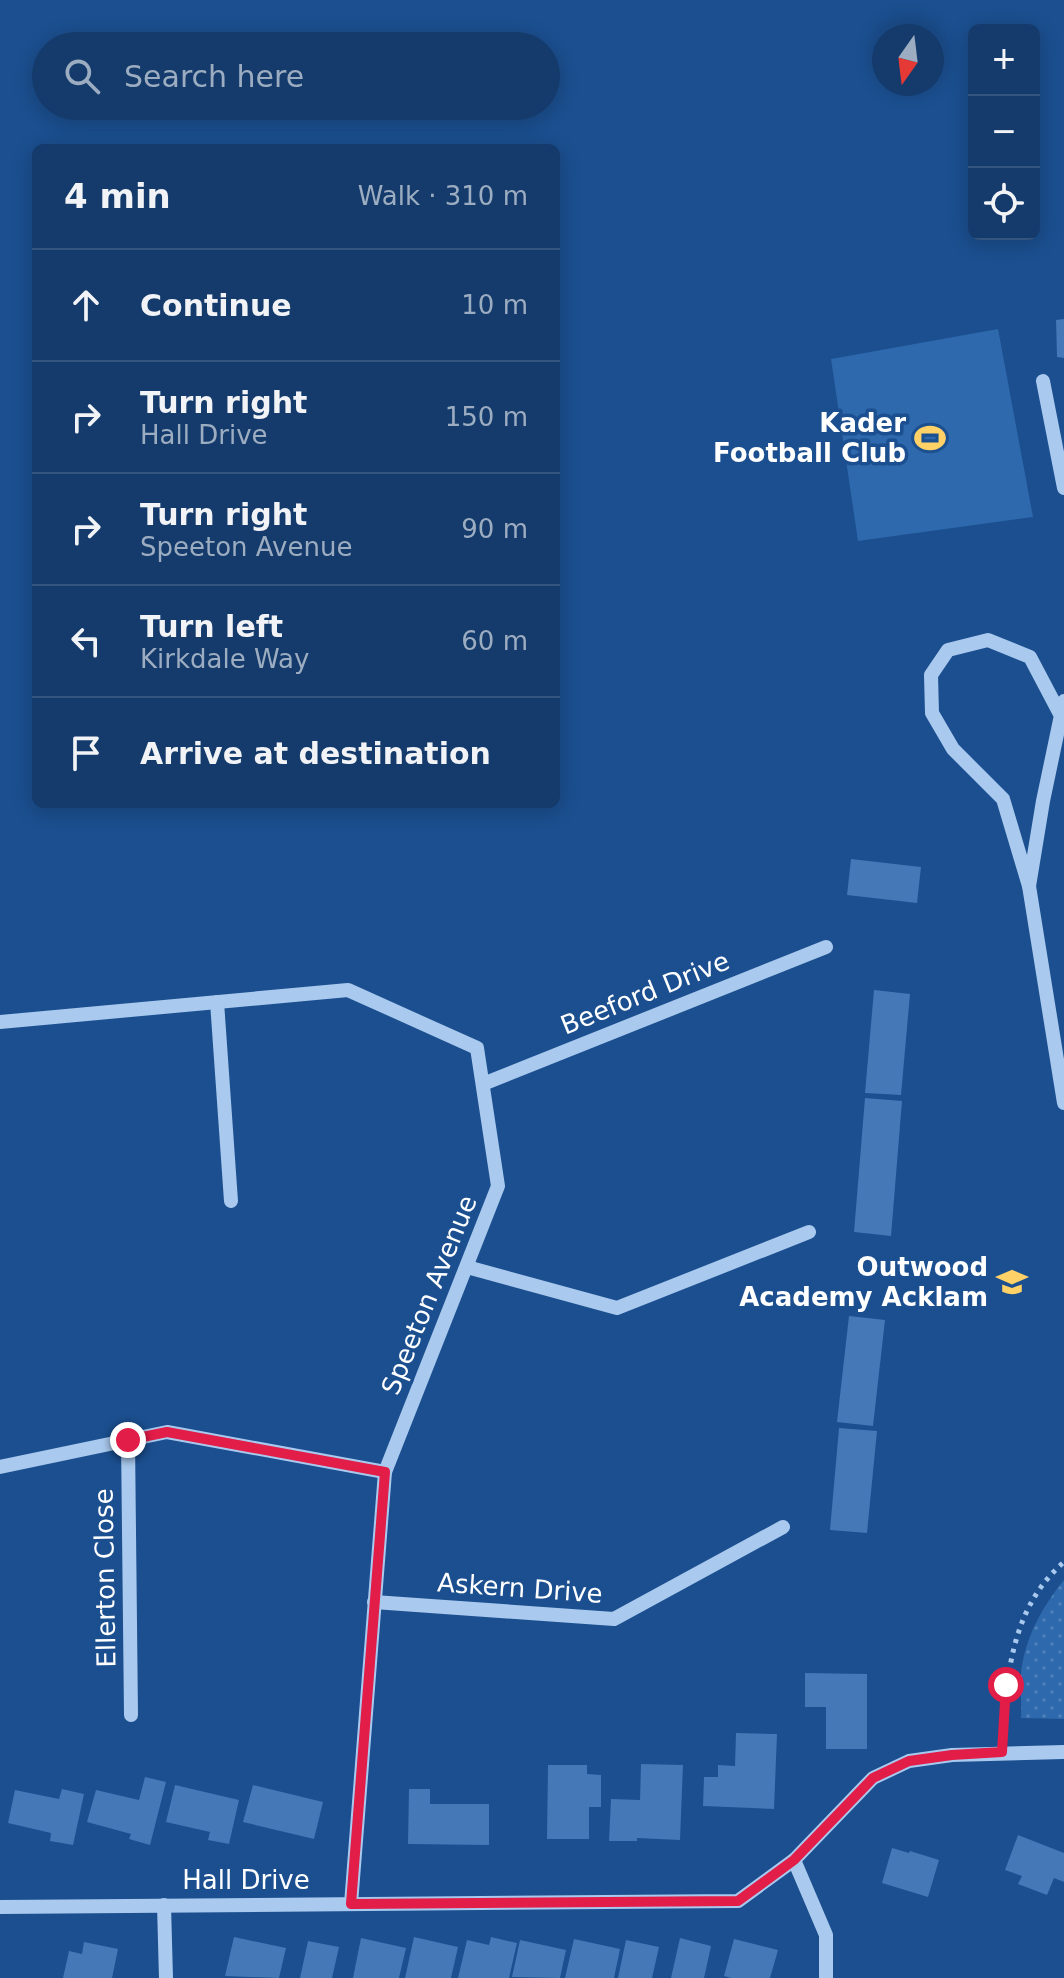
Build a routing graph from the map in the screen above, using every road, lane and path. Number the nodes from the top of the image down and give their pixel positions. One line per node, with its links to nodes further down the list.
1 (1043, 381): 2 (street)
2 (1064, 488)
3 (1062, 707): 4 (street); 4 (street)
4 (1029, 886): 9 (street)
5 (826, 947): 8 (street, Beeford Drive)
6 (217, 1002): 7 (street, Speeton Avenue); 8 (street, Speeton Avenue); 10 (street)
7 (0, 1022)
8 (483, 1084): 12 (street, Speeton Avenue)
9 (1064, 1103)
10 (231, 1201)
11 (809, 1232): 12 (street)
12 (467, 1267): 15 (street, Speeton Avenue)
13 (128, 1440): 14 (street); 15 (street); 19 (street, Ellerton Close)
14 (0, 1467)
15 (385, 1472): 18 (street, Speeton Avenue)
16 (783, 1527): 18 (street, Askern Drive)
17 (1064, 1562): 20 (path)
18 (374, 1602): 23 (street, Speeton Avenue)
19 (131, 1715)
20 (1002, 1752): 21 (street, Hall Drive); 22 (street, Hall Drive)
21 (1064, 1752)
22 (794, 1860): 23 (street, Hall Drive); 27 (street)
23 (351, 1904): 24 (street, Hall Drive)
24 (164, 1905): 25 (street, Hall Drive); 26 (street)
25 (0, 1907)
26 (166, 1978)
27 (826, 1978)

